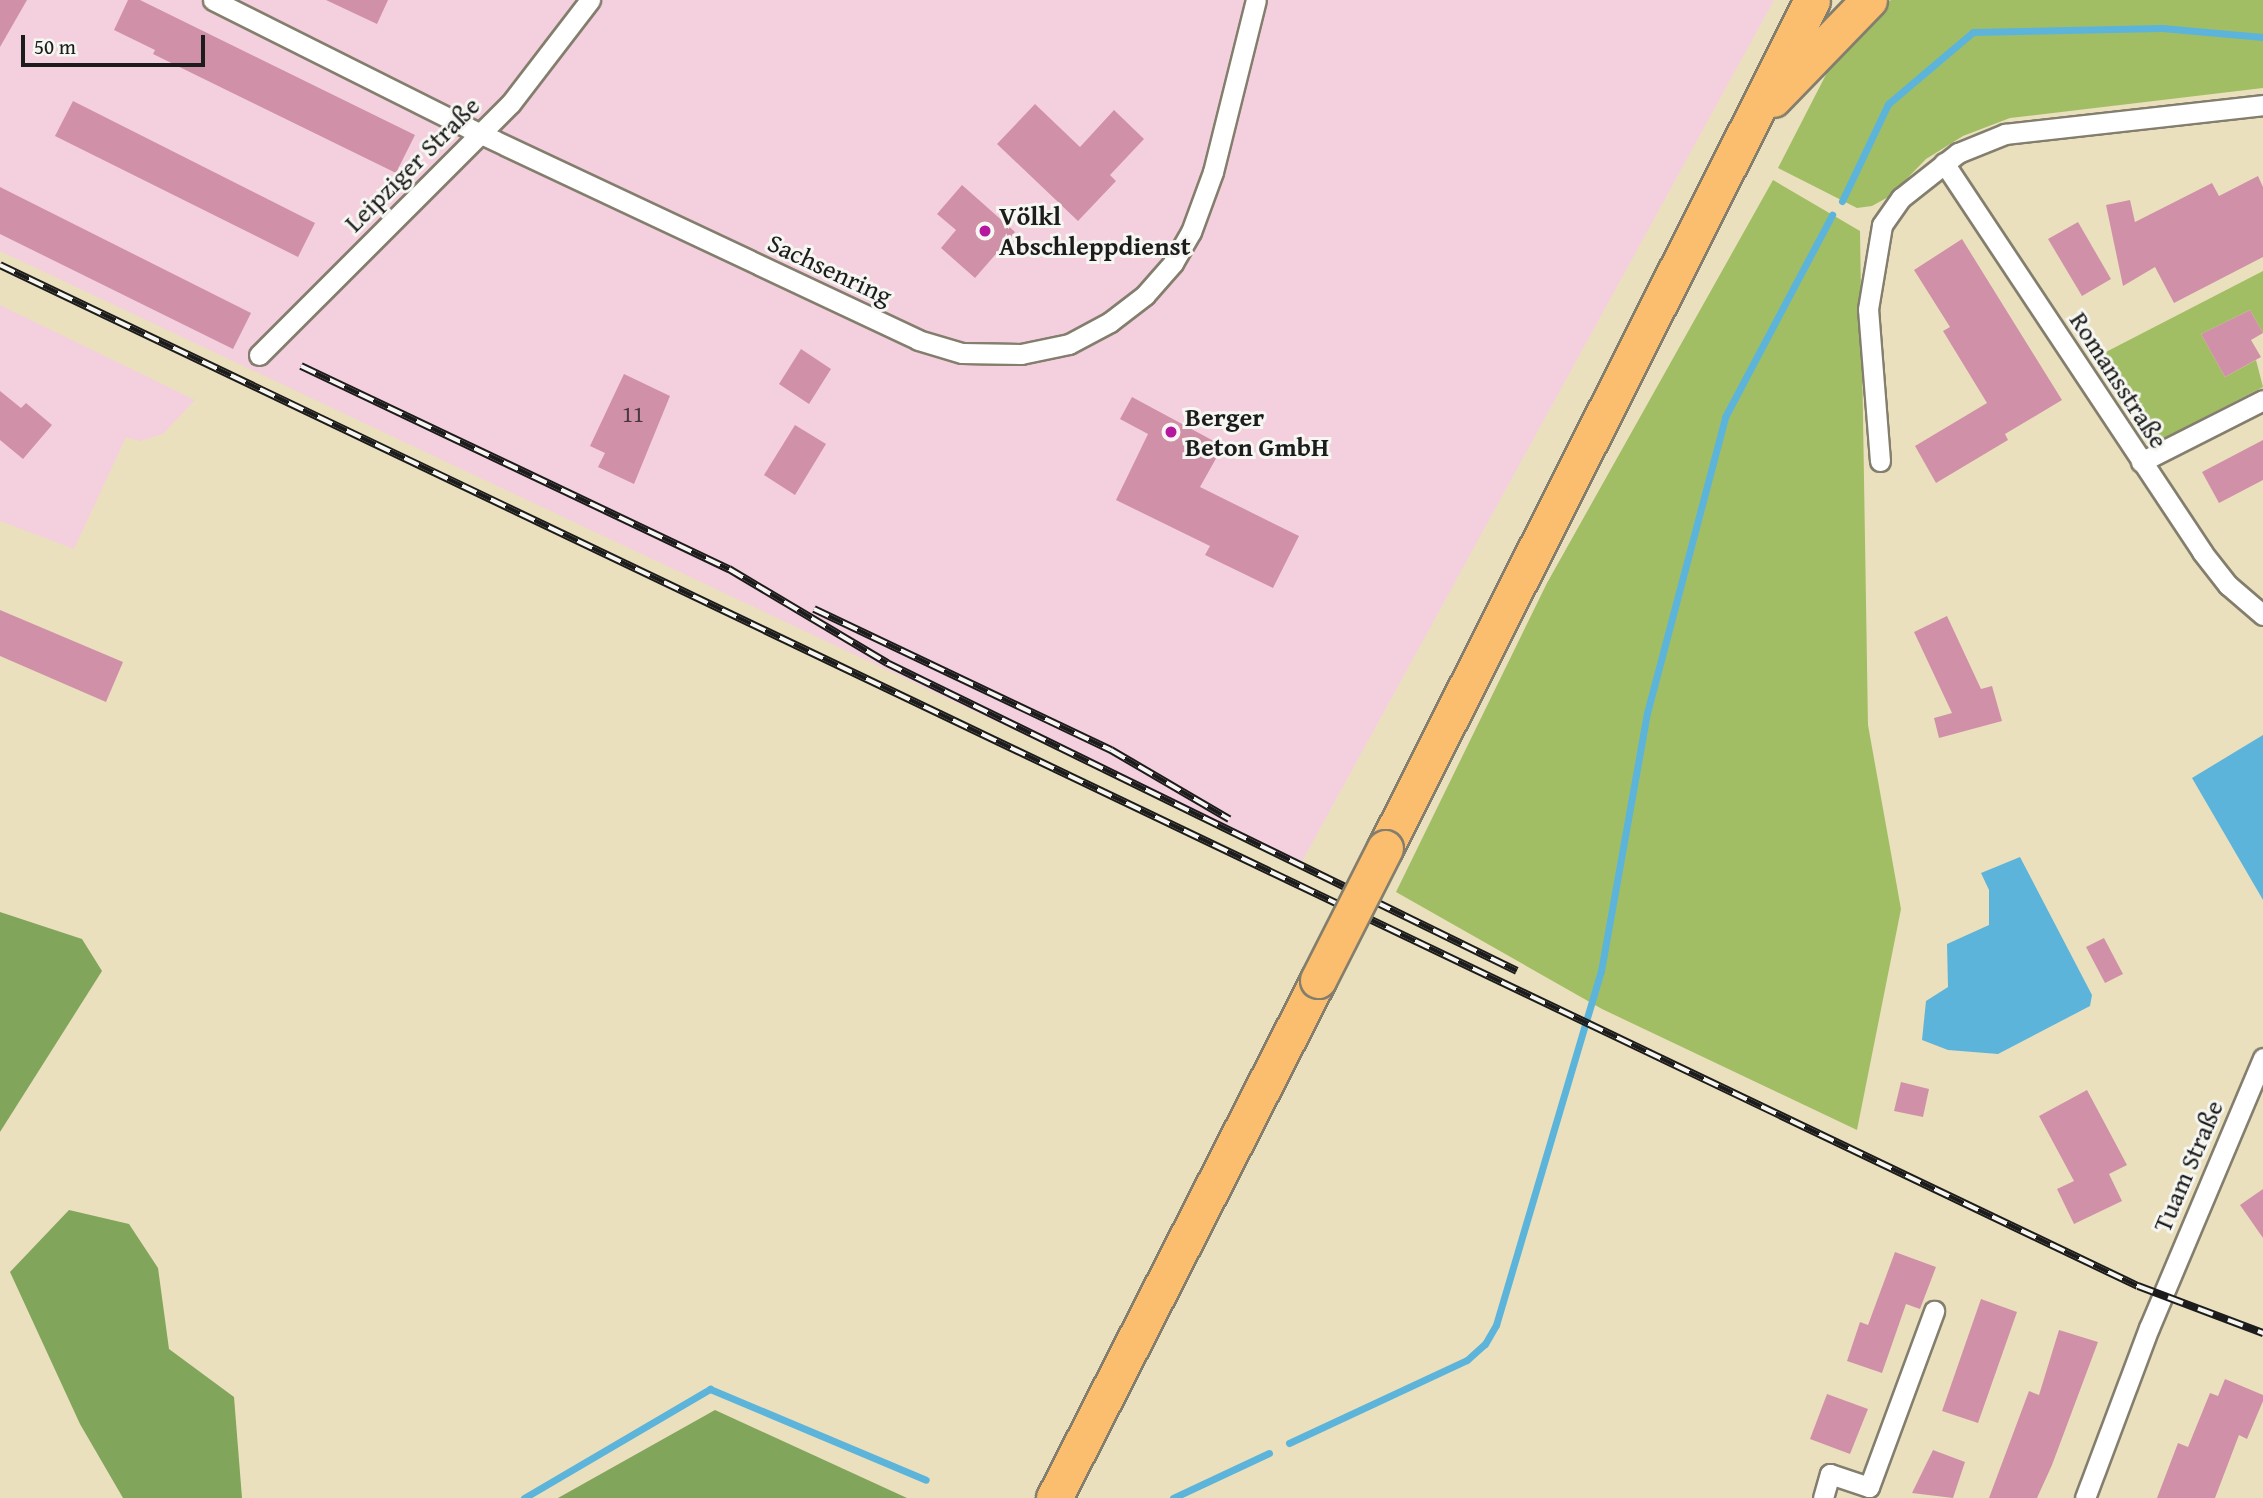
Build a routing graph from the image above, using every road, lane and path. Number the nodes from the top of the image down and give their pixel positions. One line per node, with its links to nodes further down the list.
1 (213, 0): 8 (street, Sachsenring)
2 (590, 0): 8 (street, Leipziger Straße)
3 (1256, 0): 8 (street, Sachsenring)
4 (1812, 0): 7 (highway)
5 (1868, 0): 7 (highway)
6 (2263, 105): 9 (street)
7 (1755, 116): 17 (highway, bridge)
8 (479, 133): 10 (street, Leipziger Straße)
9 (1944, 163): 12 (street); 13 (street, Romansstraße)
10 (259, 355)
11 (2263, 400): 13 (street)
12 (1880, 461)
13 (2141, 462): 14 (street, Romansstraße)
14 (2263, 615)
15 (2263, 1058): 19 (street, Tuam Straße)
16 (1934, 1311): 18 (street)
17 (1054, 1498)
18 (1824, 1498)
19 (2085, 1498)

